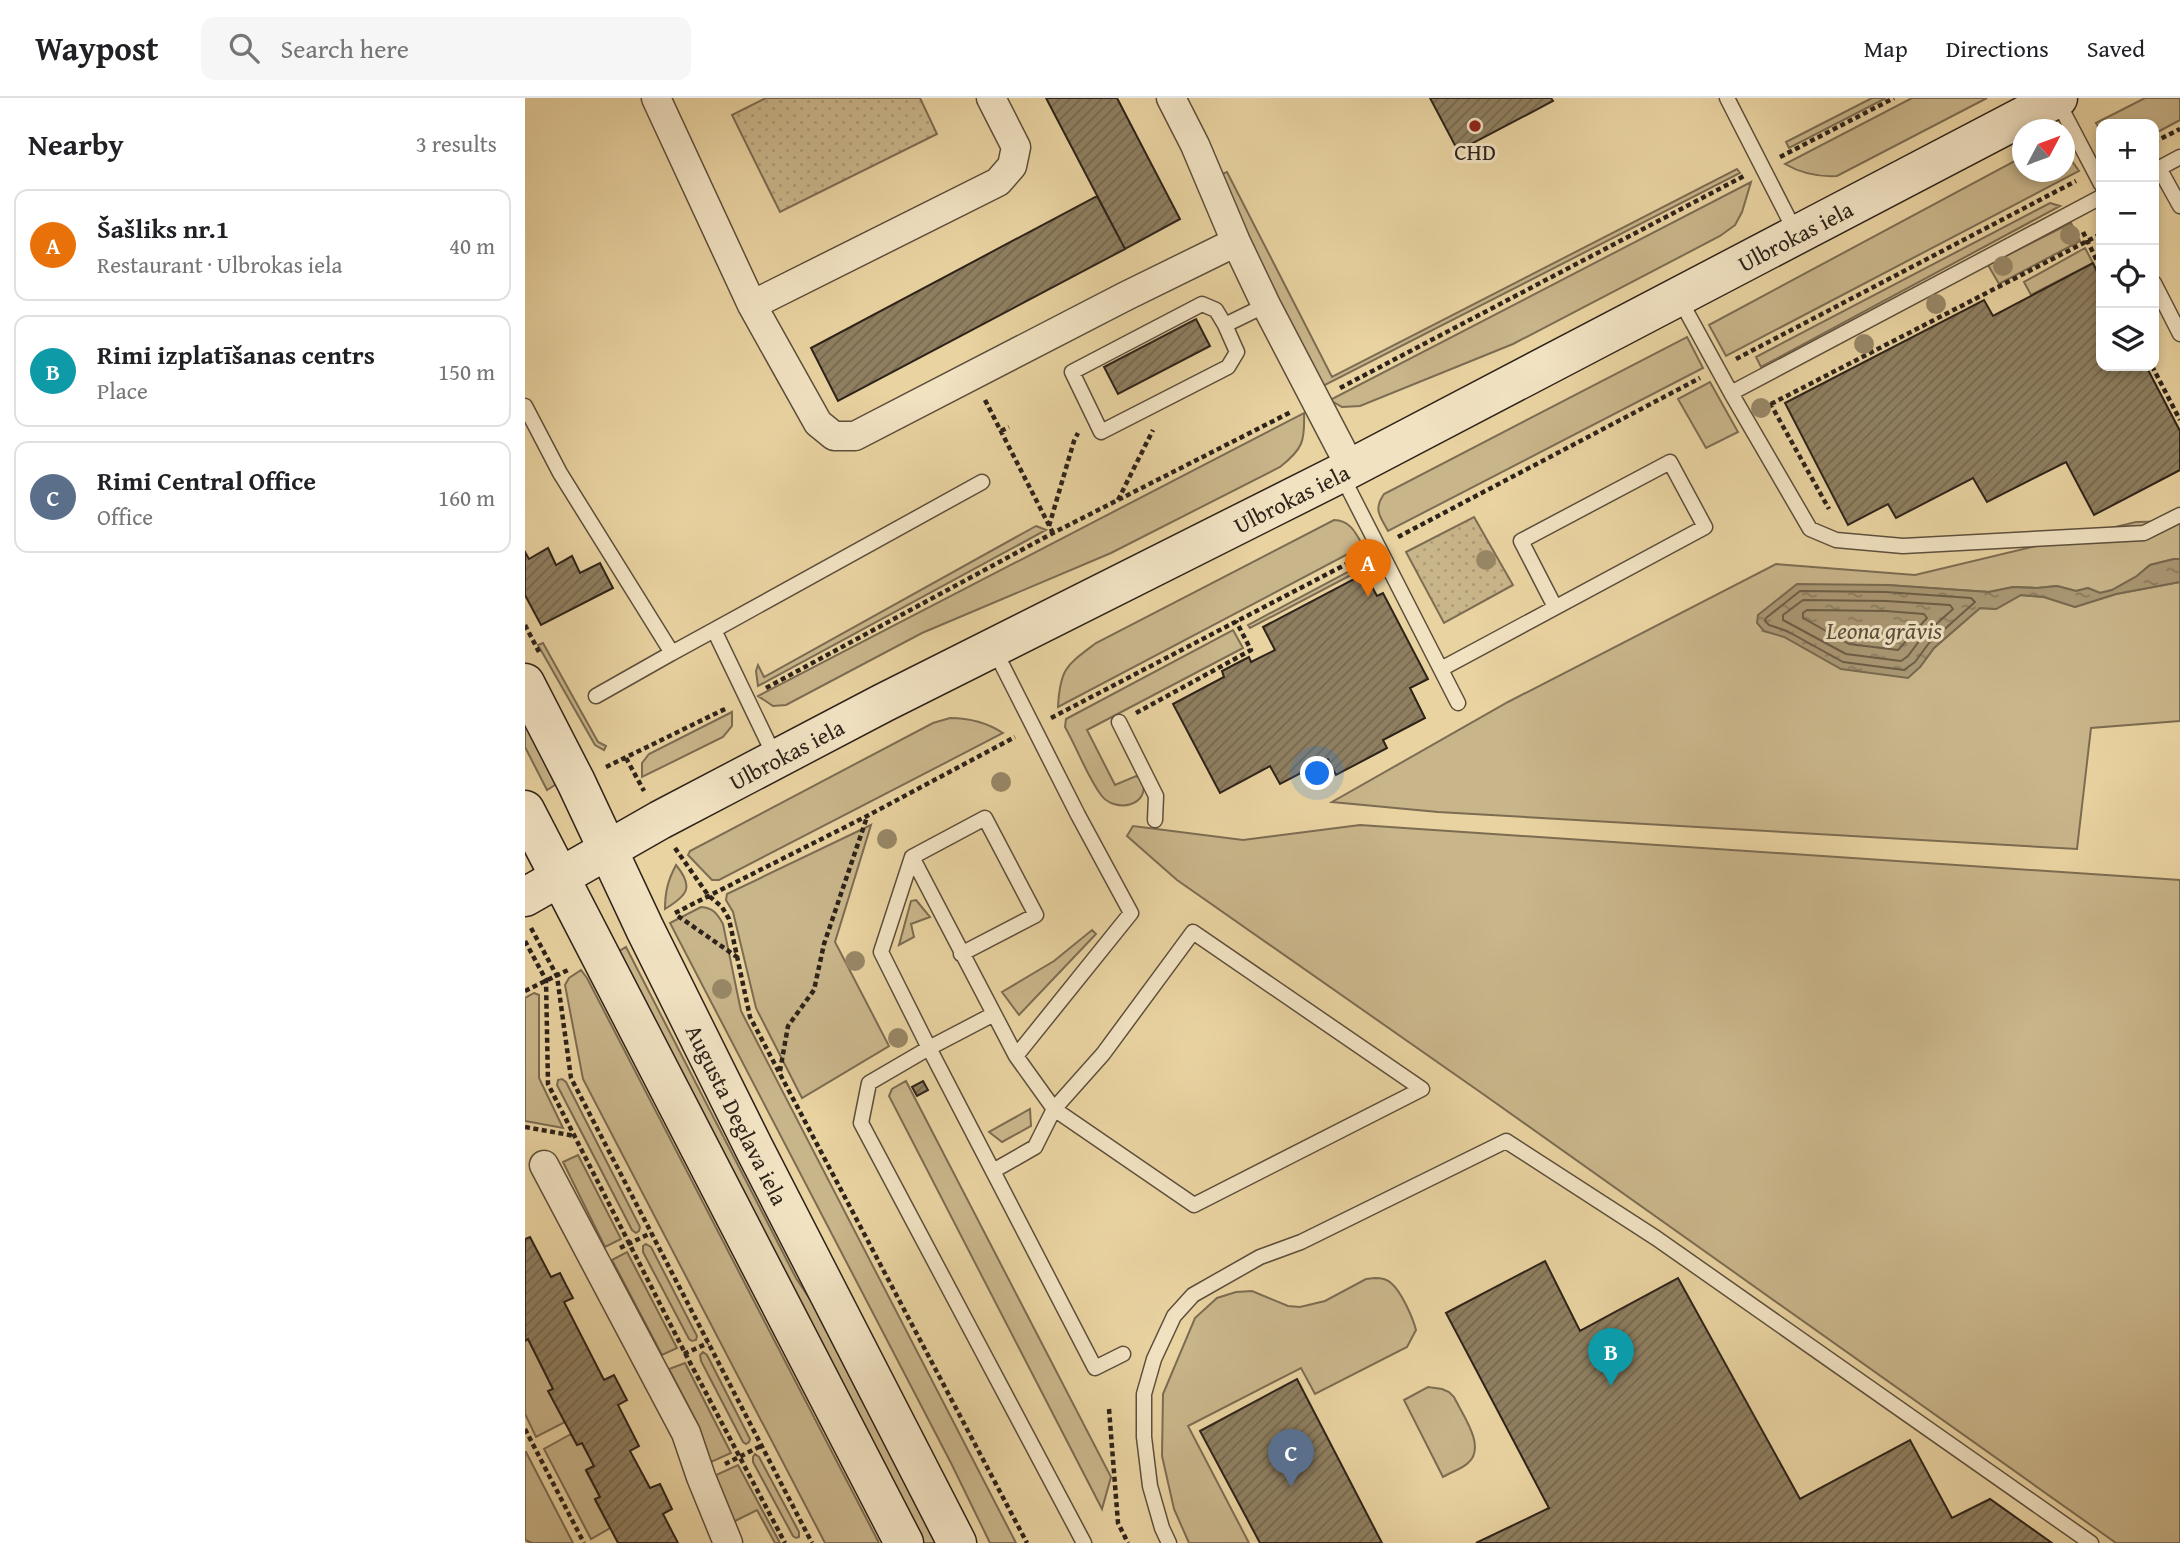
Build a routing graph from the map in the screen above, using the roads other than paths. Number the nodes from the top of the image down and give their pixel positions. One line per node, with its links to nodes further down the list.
1 (991, 98): 16 (street)
2 (1171, 98): 13 (street)
3 (1727, 98): 12 (lane)
4 (2057, 98): 9 (lane); 12 (main road, Ulbrokas iela)
5 (666, 101): 16 (street)
6 (2180, 157): 7 (lane)
7 (2159, 168)
8 (2159, 172): 11 (lane)
9 (2100, 182)
10 (2096, 200): 20 (lane)
11 (2180, 206)
12 (1797, 234): 15 (main road, Ulbrokas iela)
13 (1236, 242): 16 (street); 17 (street)
14 (2159, 293): 19 (lane)
15 (1678, 296): 20 (lane); 22 (main road, Ulbrokas iela)
16 (752, 305)
17 (1266, 305): 18 (lane); 22 (street)
18 (1225, 325): 18 (lane)
19 (2180, 334)
20 (1731, 393): 24 (lane)
21 (525, 407): 28 (lane)
22 (1346, 470): 27 (main road, Ulbrokas iela); 29 (lane)
23 (982, 482): 26 (lane)
24 (2180, 515)
25 (1555, 607): 25 (lane); 29 (lane)
26 (714, 630): 28 (lane); 34 (lane)
27 (993, 648): 34 (main road, Ulbrokas iela); 44 (lane)
28 (672, 653): 31 (lane)
29 (1441, 669): 32 (lane)
30 (525, 683): 37 (main road, Augusta Deglava iela)
31 (596, 695)
32 (1458, 703)
33 (1119, 722): 36 (lane)
34 (777, 760): 37 (main road, Ulbrokas iela)
35 (525, 810): 39 (main road)
36 (1155, 820)
37 (608, 849): 39 (main road, Ulbrokas iela); 51 (main road, Augusta Deglava iela)
38 (912, 857): 41 (lane); 41 (lane); 43 (lane)
39 (560, 878): 40 (main road, Ulbrokas iela); 50 (main road)
40 (525, 897)
41 (961, 954): 42 (lane)
42 (993, 1014): 43 (lane); 44 (lane)
43 (929, 1048): 47 (lane); 52 (lane)
44 (1016, 1056): 45 (lane)
45 (1054, 1108): 45 (lane); 47 (lane)
46 (544, 1165): 49 (street)
47 (993, 1171): 48 (lane)
48 (1123, 1354)
49 (728, 1543)
50 (904, 1543)
51 (957, 1543)
52 (1084, 1543)
53 (1169, 1543): 54 (lane)
54 (2091, 1543)

